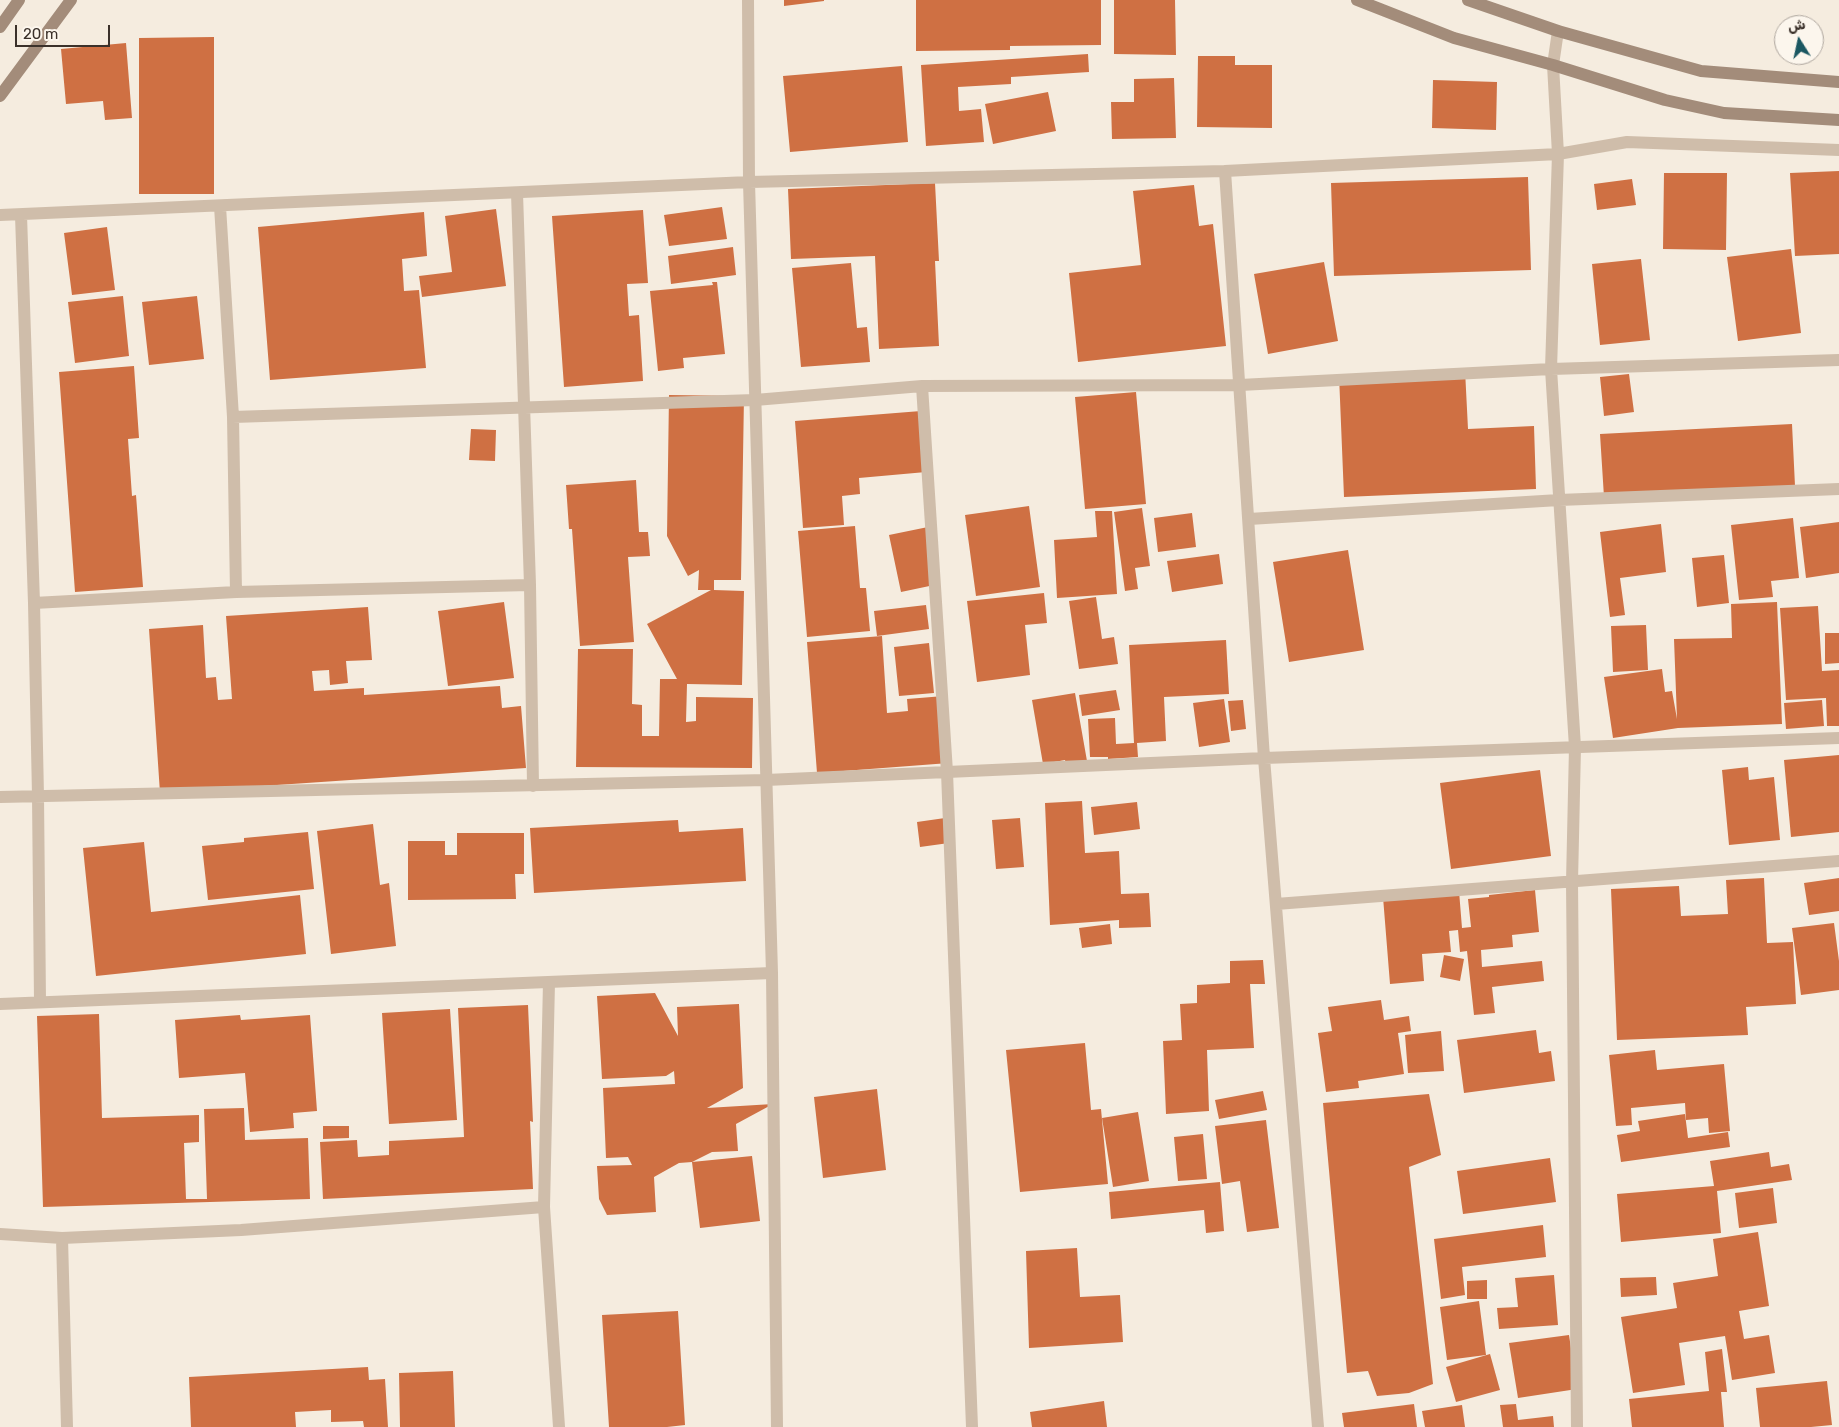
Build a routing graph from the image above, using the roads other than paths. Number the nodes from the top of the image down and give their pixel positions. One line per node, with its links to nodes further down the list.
1 (71, 0): 10 (main road)
2 (748, 0): 15 (street)
3 (1357, 0): 8 (main road)
4 (1468, 0): 7 (main road)
5 (14, 2): 6 (main road)
6 (0, 27)
7 (1558, 31): 8 (street); 9 (main road)
8 (1553, 65): 11 (main road); 13 (street)
9 (1839, 82)
10 (0, 96)
11 (1839, 120)
12 (1839, 150): 13 (street)
13 (1558, 154): 14 (street); 21 (street)
14 (1226, 171): 15 (street); 22 (street)
15 (749, 182): 16 (street); 24 (street)
16 (517, 193): 17 (street); 25 (street)
17 (220, 206): 19 (street); 26 (street)
18 (0, 215): 19 (street)
19 (21, 215): 32 (street)
20 (1839, 360): 21 (street)
21 (1551, 369): 22 (street); 28 (street)
22 (1240, 385): 23 (street); 29 (street)
23 (922, 386): 24 (street); 36 (street)
24 (755, 400): 25 (street); 37 (street)
25 (524, 407): 26 (street); 30 (street)
26 (233, 417): 31 (street)
27 (1839, 489): 28 (street)
28 (1559, 500): 29 (street); 34 (street)
29 (1249, 519): 35 (street)
30 (530, 585): 31 (street); 38 (street)
31 (236, 592): 32 (street)
32 (34, 603): 40 (street)
33 (1839, 738): 34 (street)
34 (1574, 747): 35 (street); 42 (street)
35 (1264, 758): 36 (street); 43 (street)
36 (947, 772): 37 (street); 54 (street)
37 (766, 780): 38 (street); 44 (street)
38 (533, 786): 40 (street)
39 (0, 796): 40 (street)
40 (38, 796): 46 (street)
41 (1839, 861): 42 (street)
42 (1572, 882): 43 (street); 56 (street)
43 (1276, 904): 55 (street)
44 (772, 973): 45 (street); 53 (street)
45 (549, 982): 46 (street); 48 (street)
46 (40, 1002): 47 (street)
47 (0, 1004)
48 (544, 1207): 50 (street); 52 (street)
49 (0, 1234): 50 (street)
50 (62, 1238): 51 (street)
51 (67, 1427)
52 (559, 1427)
53 (777, 1427)
54 (972, 1427)
55 (1318, 1427)
56 (1577, 1427)

